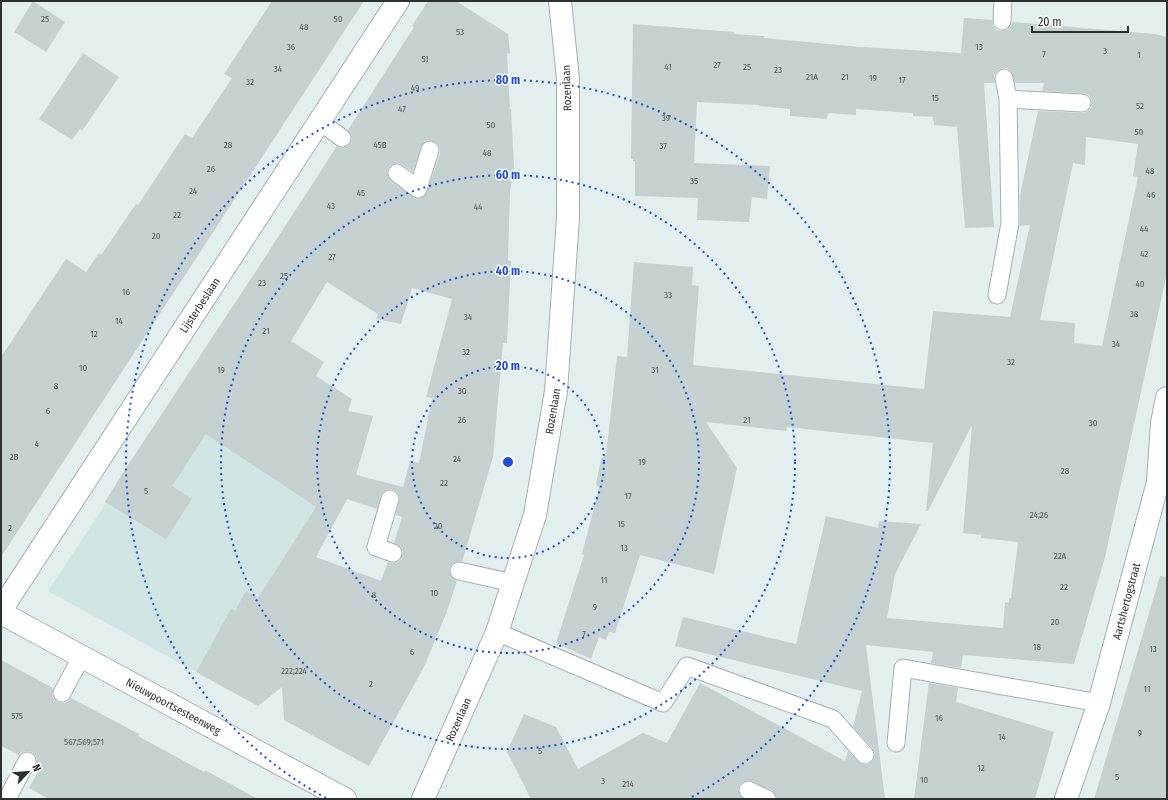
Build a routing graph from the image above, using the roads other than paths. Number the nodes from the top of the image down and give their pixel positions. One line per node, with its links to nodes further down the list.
1 (398, 1): 8 (street, Lijsterbeslaan)
2 (560, 1): 17 (street, Rozenlaan)
3 (1003, 1): 4 (lane)
4 (1002, 21)
5 (1004, 78): 6 (lane)
6 (1008, 99): 7 (lane); 12 (lane)
7 (1082, 103)
8 (319, 121): 9 (lane); 18 (street, Lijsterbeslaan)
9 (342, 138)
10 (430, 150): 11 (lane)
11 (397, 173)
12 (997, 295)
13 (1167, 398): 22 (street, Aartshertogstraat)
14 (390, 499): 15 (lane)
15 (394, 553)
16 (459, 571): 17 (lane)
17 (513, 583): 19 (street, Rozenlaan)
18 (1, 611): 20 (street, Nieuwpoortsesteenweg)
19 (497, 632): 24 (lane); 29 (street, Rozenlaan)
20 (82, 656): 21 (lane); 28 (street, Nieuwpoortsesteenweg)
21 (62, 693)
22 (1099, 703): 23 (lane); 31 (street, Aartshertogstraat)
23 (896, 742)
24 (865, 755)
25 (27, 761): 27 (lane)
26 (748, 790): 30 (lane)
27 (7, 799)
28 (345, 799)
29 (423, 799)
30 (767, 799)
31 (1066, 799)

